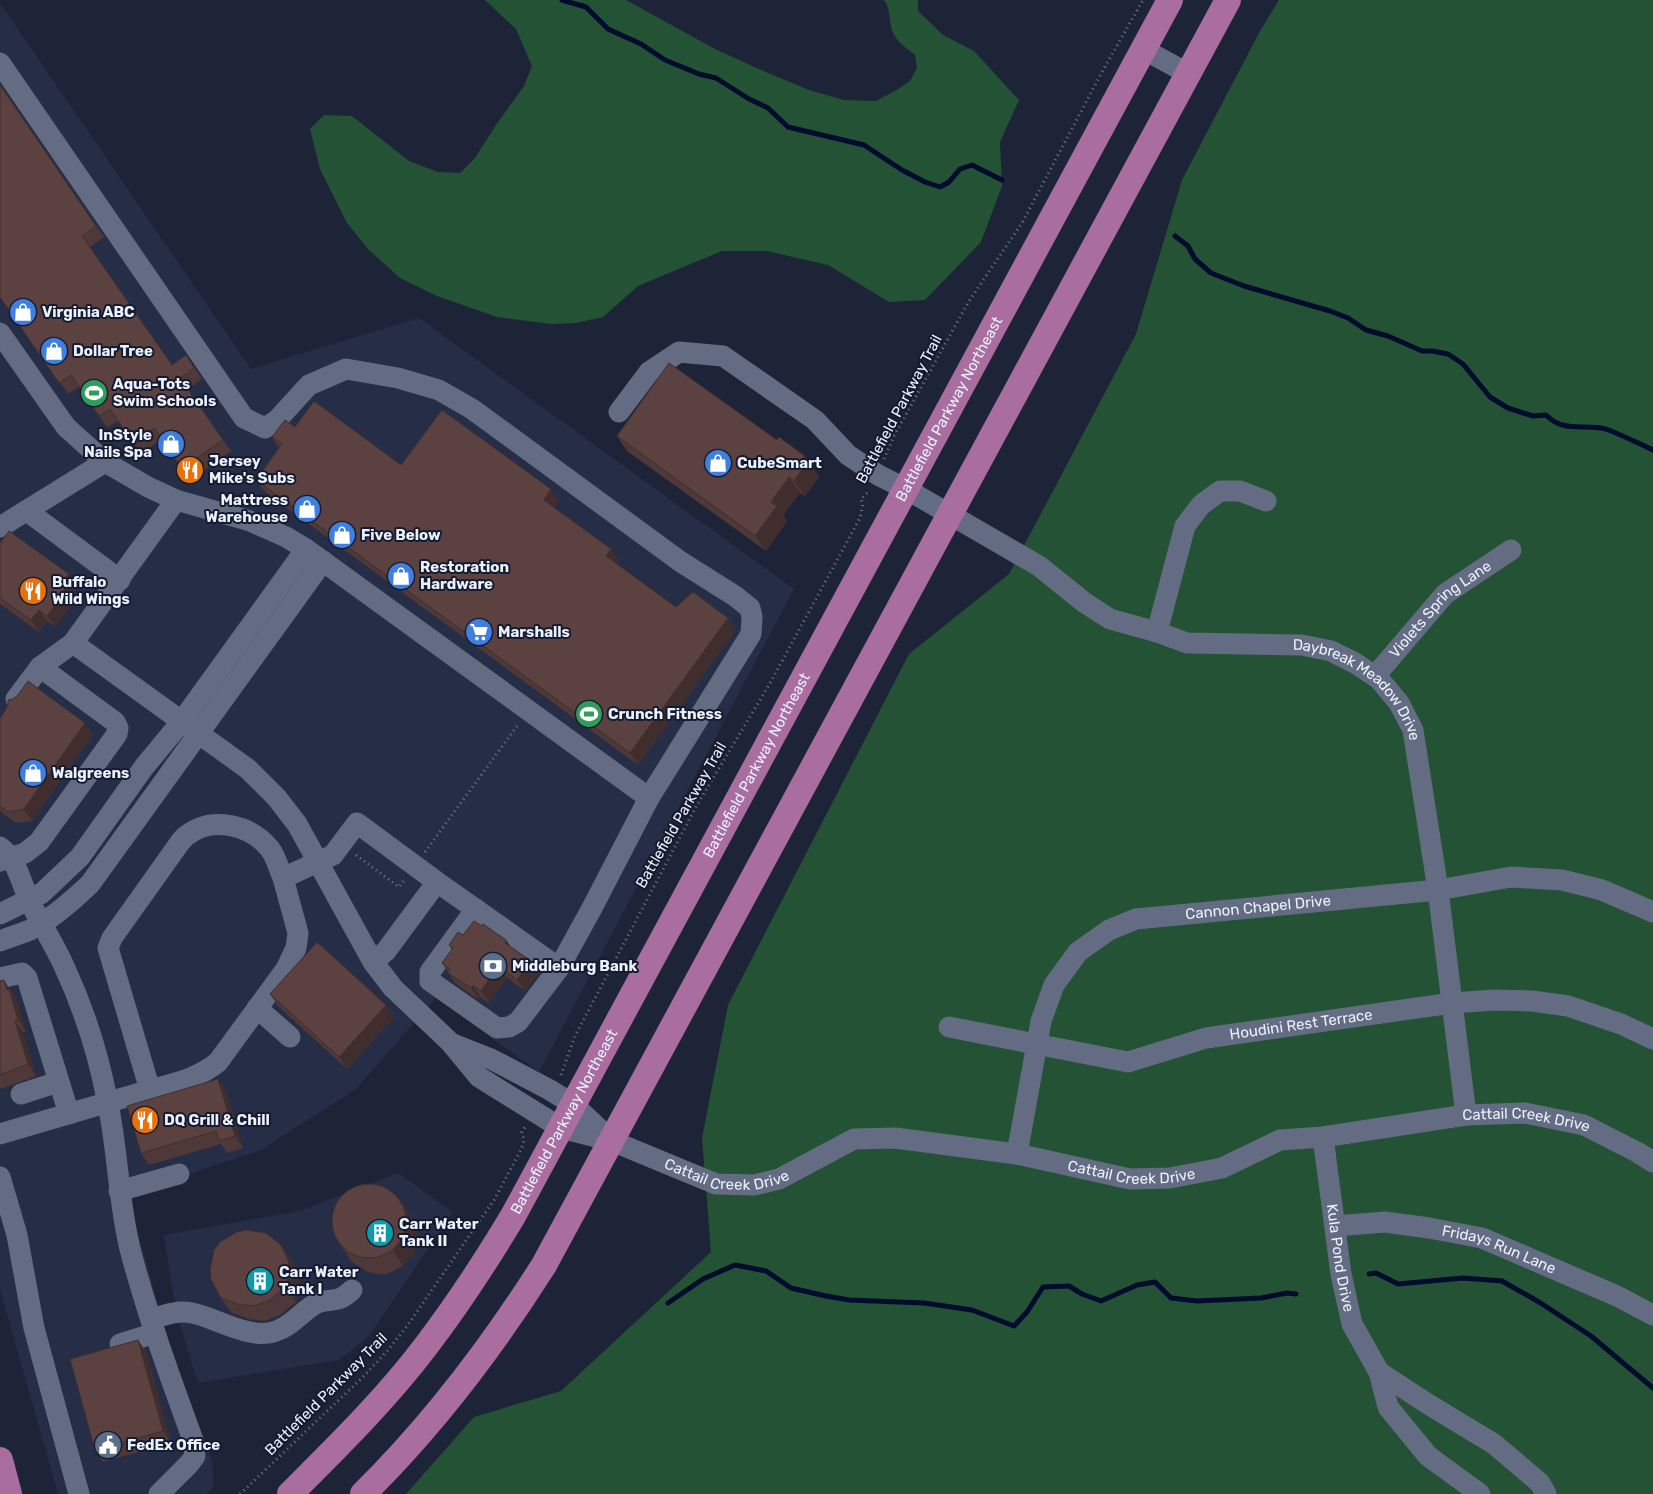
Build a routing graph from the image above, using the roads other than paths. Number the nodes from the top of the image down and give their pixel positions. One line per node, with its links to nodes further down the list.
1 (1170, 0): 3 (main road, Battlefield Parkway Northeast)
2 (1228, 0): 5 (main road)
3 (1143, 49): 5 (street); 9 (main road, Battlefield Parkway Northeast)
4 (0, 63): 25 (street)
5 (1187, 74): 13 (main road)
6 (0, 333): 8 (street)
7 (619, 412): 9 (street, Daybreak Meadow Drive)
8 (105, 462): 10 (street); 12 (street)
9 (906, 489): 13 (street, Daybreak Meadow Drive); 51 (main road, Battlefield Parkway Northeast)
10 (176, 500): 16 (street); 17 (street)
11 (1266, 501): 18 (street)
12 (27, 510): 14 (street); 17 (street)
13 (950, 515): 18 (street, Daybreak Meadow Drive); 57 (main road)
14 (0, 527)
15 (1511, 550): 21 (street, Violets Spring Lane)
16 (315, 555): 23 (street); 24 (street); 25 (street)
17 (120, 580): 19 (street)
18 (1157, 632): 21 (street, Daybreak Meadow Drive)
19 (73, 643): 20 (street); 23 (street)
20 (40, 666): 22 (street); 26 (street)
21 (1375, 676): 30 (street, Daybreak Meadow Drive)
22 (16, 699)
23 (182, 721): 24 (street); 31 (street)
24 (200, 734): 27 (street); 35 (street)
25 (649, 798): 38 (street)
26 (4, 855): 31 (street)
27 (319, 862): 28 (street); 29 (street); 37 (street)
28 (283, 878): 41 (street); 48 (street)
29 (437, 882): 32 (street); 37 (street)
30 (1438, 890): 33 (street, Cannon Chapel Drive); 40 (street, Daybreak Meadow Drive); 46 (street, Cannon Chapel Drive)
31 (30, 901): 34 (street); 35 (street)
32 (476, 909): 38 (street); 38 (street)
33 (1653, 912)
34 (0, 914)
35 (41, 923): 36 (street); 50 (street)
36 (0, 941)
37 (373, 962): 45 (street)
38 (559, 968)
39 (0, 978): 47 (street)
40 (1452, 1003): 44 (street, Houdini Rest Terrace); 46 (street, Houdini Rest Terrace); 53 (street, Daybreak Meadow Drive)
41 (257, 1008): 43 (street); 48 (street)
42 (949, 1027): 46 (street, Houdini Rest Terrace)
43 (290, 1037)
44 (1653, 1039)
45 (451, 1044): 51 (street); 54 (street)
46 (1037, 1045): 58 (street, Cannon Chapel Drive)
47 (58, 1082): 49 (street); 52 (street)
48 (150, 1090): 50 (street)
49 (21, 1094)
50 (108, 1102): 52 (street); 62 (street)
51 (574, 1105): 54 (main road, Battlefield Parkway Northeast); 57 (street)
52 (69, 1114): 55 (street)
53 (1466, 1114): 56 (street, Cattail Creek Drive); 59 (street, Cattail Creek Drive)
54 (561, 1128): 57 (street); 73 (main road, Battlefield Parkway Northeast)
55 (0, 1134)
56 (1323, 1137): 58 (street, Cattail Creek Drive); 63 (street, Kula Pond Drive)
57 (612, 1141): 58 (street, Cattail Creek Drive); 74 (main road)
58 (1018, 1154)
59 (1653, 1162)
60 (179, 1174): 62 (street)
61 (0, 1177): 71 (street)
62 (119, 1191): 66 (street)
63 (1335, 1226): 65 (street, Fridays Run Lane); 68 (street, Kula Pond Drive)
64 (352, 1290): 66 (street)
65 (1653, 1315)
66 (153, 1326): 67 (street); 72 (street)
67 (120, 1344)
68 (1379, 1372): 75 (street, Kula Pond Drive); 76 (street, Kula Pond Drive)
69 (0, 1460): 70 (main road)
70 (10, 1494)
71 (80, 1494)
72 (159, 1494)
73 (290, 1494)
74 (363, 1494)
75 (1480, 1494)
76 (1546, 1494)

